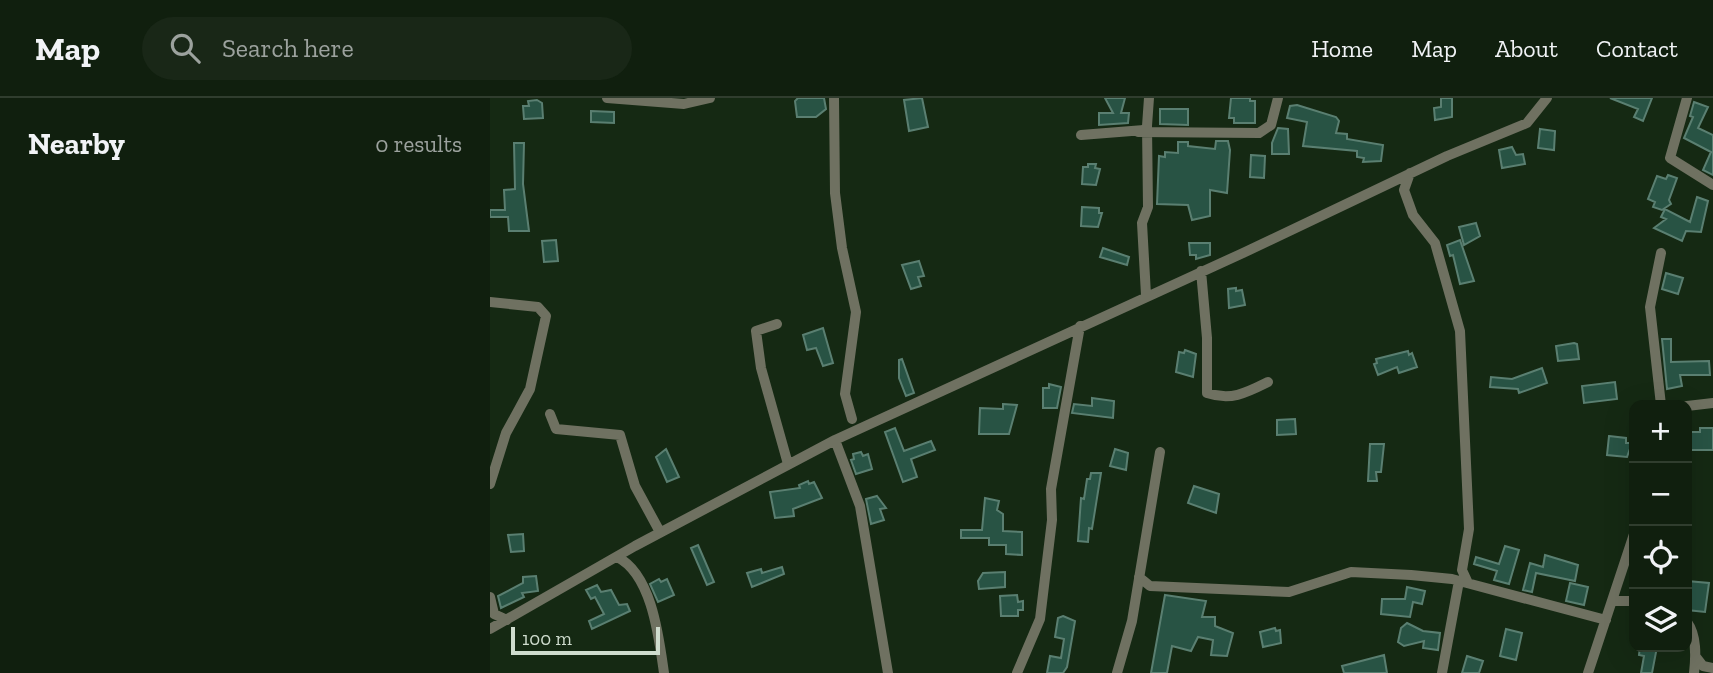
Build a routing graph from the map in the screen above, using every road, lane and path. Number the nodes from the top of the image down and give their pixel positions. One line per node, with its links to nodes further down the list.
1 (607, 98): 2 (street)
2 (710, 98)
3 (834, 98): 27 (street)
4 (1149, 98): 8 (street)
5 (1278, 98): 8 (street)
6 (1547, 98): 10 (street)
7 (1687, 98): 12 (street)
8 (1144, 130): 9 (street); 16 (street)
9 (1081, 135)
10 (1410, 173): 11 (street); 13 (street)
11 (1389, 183): 13 (street); 15 (street)
12 (1713, 185)
13 (1404, 190): 36 (street)
14 (1661, 253): 23 (street)
15 (1201, 271): 17 (street); 22 (street)
16 (1145, 279): 17 (street); 18 (street)
17 (1160, 289): 18 (street)
18 (1146, 295): 21 (street)
19 (490, 302): 31 (street)
20 (777, 324): 30 (street)
21 (1080, 326): 28 (street); 52 (street)
22 (1268, 382)
23 (1662, 400)
24 (1713, 403): 25 (street)
25 (1692, 405)
26 (550, 414): 32 (street)
27 (852, 419)
28 (835, 440): 30 (street); 51 (street)
29 (1160, 452): 35 (street)
30 (788, 464): 32 (street)
31 (490, 484)
32 (660, 532): 34 (street)
33 (1629, 550): 37 (street)
34 (623, 556): 45 (street); 50 (street)
35 (1139, 577): 38 (street); 39 (street)
36 (1460, 578): 38 (street); 46 (street); 54 (street)
37 (1618, 584): 41 (street); 43 (street)
38 (1150, 586): 39 (street)
39 (1136, 591): 53 (street)
40 (490, 597): 44 (street)
41 (1629, 598)
42 (1629, 600): 43 (street)
43 (1613, 601): 46 (street)
44 (494, 614): 45 (street); 47 (street)
45 (508, 620): 47 (street)
46 (1606, 620): 55 (street)
47 (491, 629)
48 (1692, 632): 49 (street)
49 (1700, 667)
50 (664, 673)
51 (888, 673)
52 (1017, 673)
53 (1117, 673)
54 (1442, 673)
55 (1588, 673)

